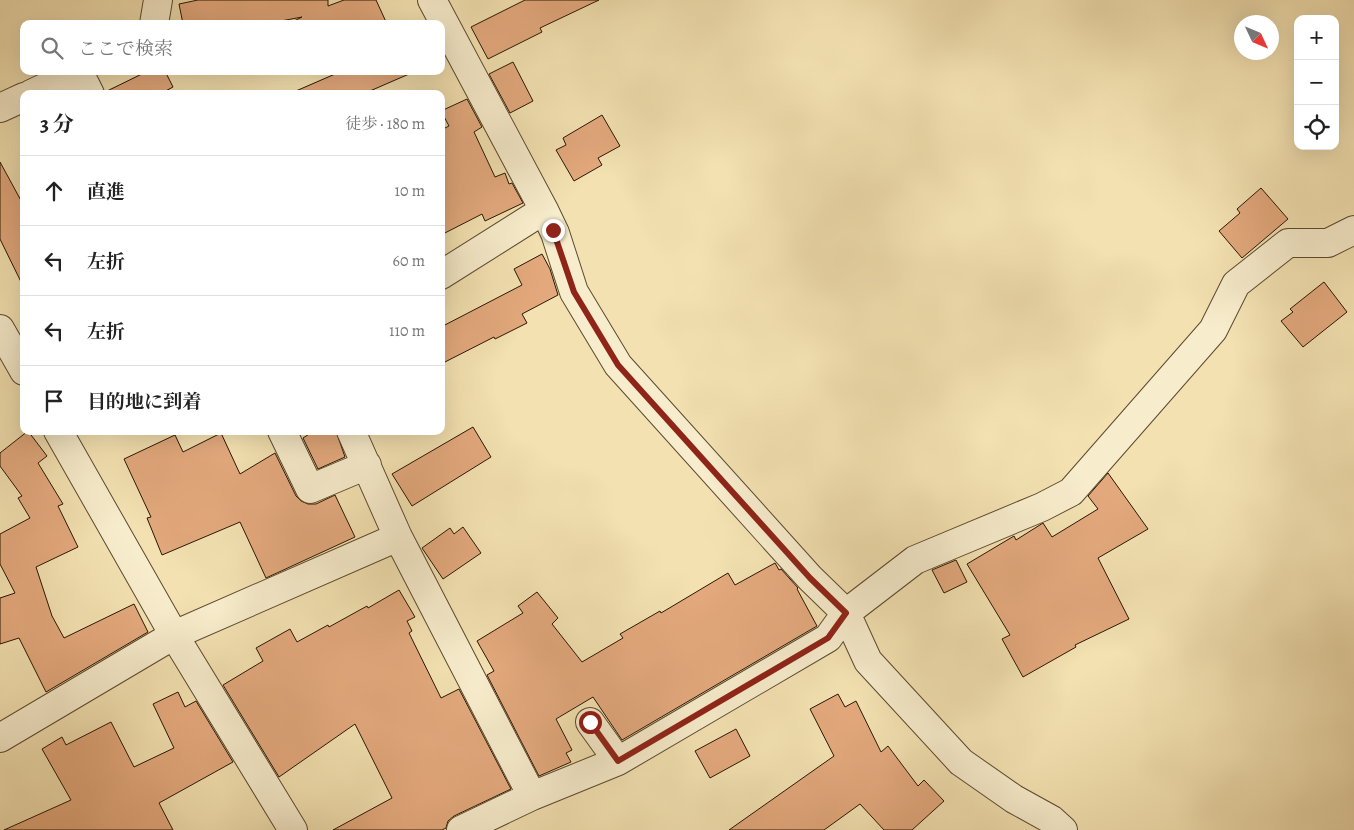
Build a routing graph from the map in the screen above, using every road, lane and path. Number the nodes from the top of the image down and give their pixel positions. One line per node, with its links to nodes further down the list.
1 (158, 0): 3 (street)
2 (432, 0): 4 (street)
3 (155, 20)
4 (443, 20)
5 (445, 24): 10 (street)
6 (83, 79): 7 (street)
7 (45, 90)
8 (20, 99): 9 (street)
9 (0, 108)
10 (544, 210): 12 (street); 20 (street)
11 (1354, 230): 20 (street)
12 (445, 273)
13 (0, 329): 14 (street)
14 (20, 363)
15 (60, 435): 21 (street)
16 (284, 435): 18 (street)
17 (352, 435): 18 (street)
18 (366, 465): 19 (street)
19 (398, 537): 21 (street); 25 (street)
20 (846, 613): 24 (street); 26 (street)
21 (174, 635): 23 (street); 27 (street)
22 (590, 722): 24 (street)
23 (0, 738)
24 (618, 761): 25 (street)
25 (532, 796): 28 (street)
26 (1051, 827)
27 (293, 830)
28 (461, 830)

